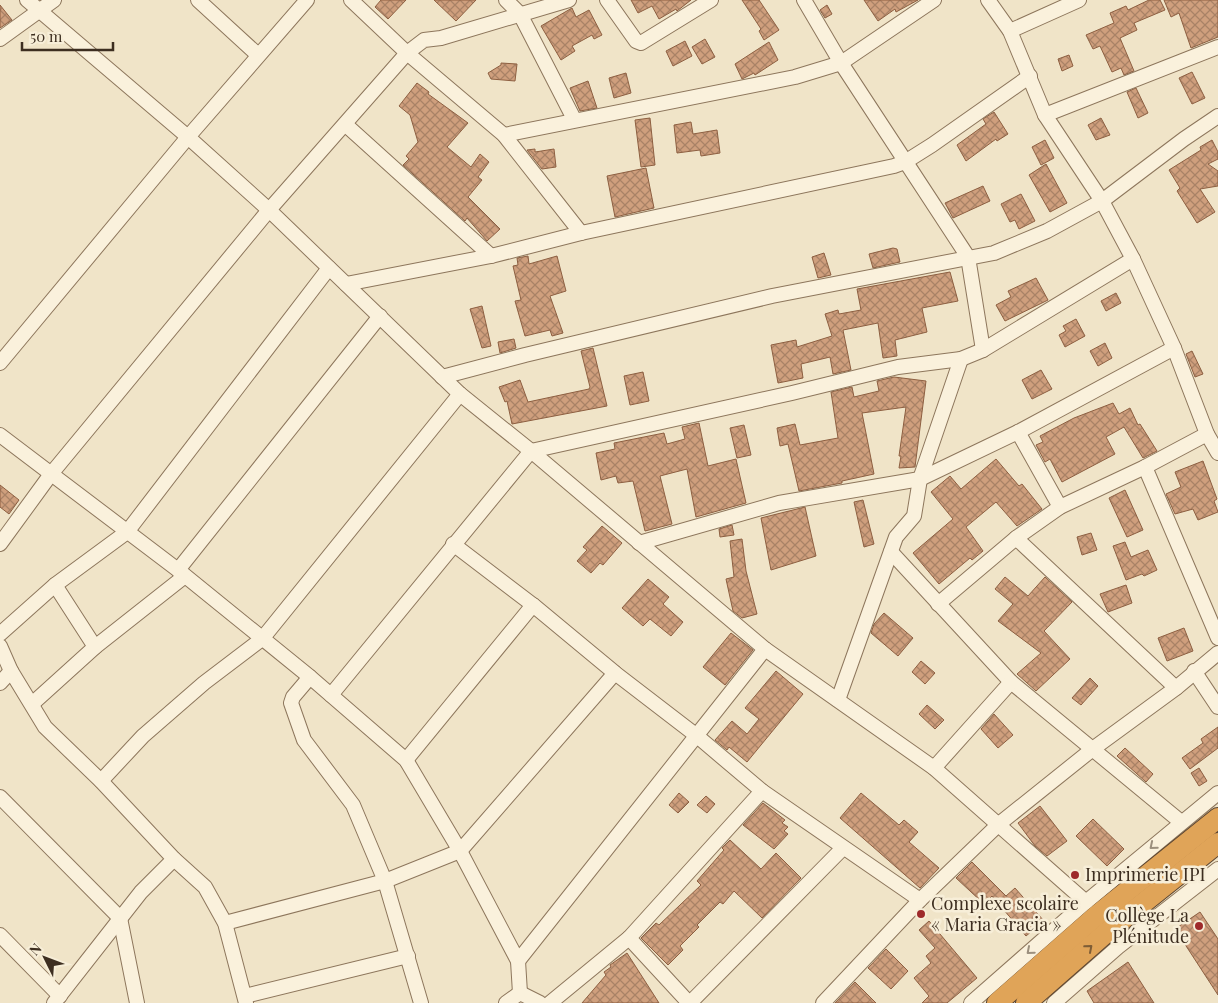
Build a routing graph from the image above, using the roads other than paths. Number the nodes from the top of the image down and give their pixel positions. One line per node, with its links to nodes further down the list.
1 (27, 0): 14 (street)
2 (54, 0): 14 (street)
3 (198, 0): 20 (street)
4 (307, 0): 20 (street)
5 (351, 0): 19 (street)
6 (506, 0): 15 (street)
7 (569, 0): 15 (street)
8 (607, 0): 9 (street)
9 (711, 0)
10 (804, 0): 21 (street)
11 (934, 0): 21 (street)
12 (988, 0): 16 (street)
13 (1079, 0): 16 (street)
14 (40, 12): 17 (street); 28 (street)
15 (520, 14): 19 (street); 25 (street)
16 (1010, 31): 22 (street)
17 (0, 39)
18 (1218, 47): 23 (street)
19 (407, 53): 26 (street); 27 (street)
20 (258, 55): 28 (street)
21 (841, 63): 25 (street); 29 (street)
22 (1030, 76): 23 (street); 29 (street)
23 (1045, 115): 30 (street)
24 (1218, 116): 30 (street)
25 (574, 119): 27 (street)
26 (346, 125): 31 (street); 33 (street)
27 (504, 135): 32 (street)
28 (188, 137): 31 (street); 42 (street)
29 (905, 162): 32 (street); 34 (street)
30 (1102, 201): 34 (street); 35 (street)
31 (269, 210): 36 (street); 51 (street)
32 (581, 233): 33 (street)
33 (491, 256): 37 (street)
34 (968, 257): 40 (street); 43 (street)
35 (1133, 259): 39 (street); 40 (street)
36 (329, 268): 37 (street); 54 (street)
37 (346, 284): 38 (street)
38 (380, 316): 43 (street); 60 (street)
39 (1174, 348): 45 (street); 46 (street)
40 (982, 350): 41 (street)
41 (961, 359): 48 (street); 52 (street)
42 (0, 363)
43 (442, 378): 44 (street)
44 (460, 394): 48 (street); 66 (street)
45 (1018, 432): 52 (street); 53 (street)
46 (1207, 434): 49 (street); 50 (street)
47 (0, 435): 51 (street)
48 (531, 451): 56 (street); 58 (street)
49 (1218, 453)
50 (1145, 467): 53 (street); 65 (street)
51 (51, 474): 54 (street); 57 (street)
52 (920, 479): 56 (street); 59 (street)
53 (1060, 507): 55 (street)
54 (127, 532): 60 (street); 61 (street)
55 (1016, 538): 62 (street); 77 (street)
56 (639, 543): 69 (street)
57 (0, 544)
58 (452, 544): 63 (street); 78 (street)
59 (891, 552): 62 (street); 79 (street)
60 (182, 573): 66 (street); 68 (street)
61 (55, 585): 64 (street); 68 (street)
62 (938, 604): 76 (street)
63 (533, 605): 73 (street); 84 (street)
64 (0, 634)
65 (1218, 638)
66 (262, 639): 74 (street); 86 (street)
67 (0, 646): 71 (street)
68 (95, 648): 80 (street)
69 (765, 648): 79 (street); 82 (street)
70 (1218, 653): 72 (street)
71 (12, 671): 75 (street); 80 (street)
72 (1194, 671): 77 (street); 81 (street)
73 (615, 673): 82 (street); 95 (street)
74 (310, 677): 78 (street); 98 (street)
75 (0, 682)
76 (1011, 682): 83 (street); 85 (street)
77 (1176, 688): 83 (street)
78 (331, 696): 84 (street)
79 (838, 700): 85 (street)
80 (32, 704): 86 (street)
81 (1218, 707)
82 (697, 736): 87 (street); 106 (street)
83 (1094, 748): 91 (street); 92 (street)
84 (406, 760): 95 (street)
85 (934, 768): 92 (street)
86 (101, 781): 96 (street)
87 (762, 791): 94 (street); 104 (street)
88 (1218, 793): 91 (street)
89 (0, 797): 101 (street)
90 (1218, 818): 118 (highway)
91 (1181, 822): 100 (street, one-way to 100)
92 (999, 824): 99 (street); 100 (street)
93 (1218, 842): 119 (highway, one-way to 93)
94 (843, 848): 99 (street); 115 (street)
95 (460, 851): 98 (street); 106 (street)
96 (174, 858): 101 (street); 102 (street)
97 (1218, 869): 120 (street)
98 (385, 881): 102 (street); 105 (street)
99 (920, 900): 116 (street)
100 (1086, 902): 117 (street, one-way to 117)
101 (120, 918): 108 (street); 110 (street)
102 (225, 923): 109 (street)
103 (0, 935): 108 (street)
104 (628, 938): 114 (street); 115 (street)
105 (408, 956): 109 (street); 111 (street)
106 (518, 961): 107 (street)
107 (520, 993): 112 (street); 113 (street)
108 (57, 999)
109 (246, 999)
110 (137, 1003)
111 (421, 1003)
112 (506, 1003)
113 (540, 1003)
114 (550, 1003)
115 (690, 1003)
116 (823, 1003)
117 (971, 1003)
118 (997, 1003)
119 (1026, 1003)
120 (1054, 1003)

